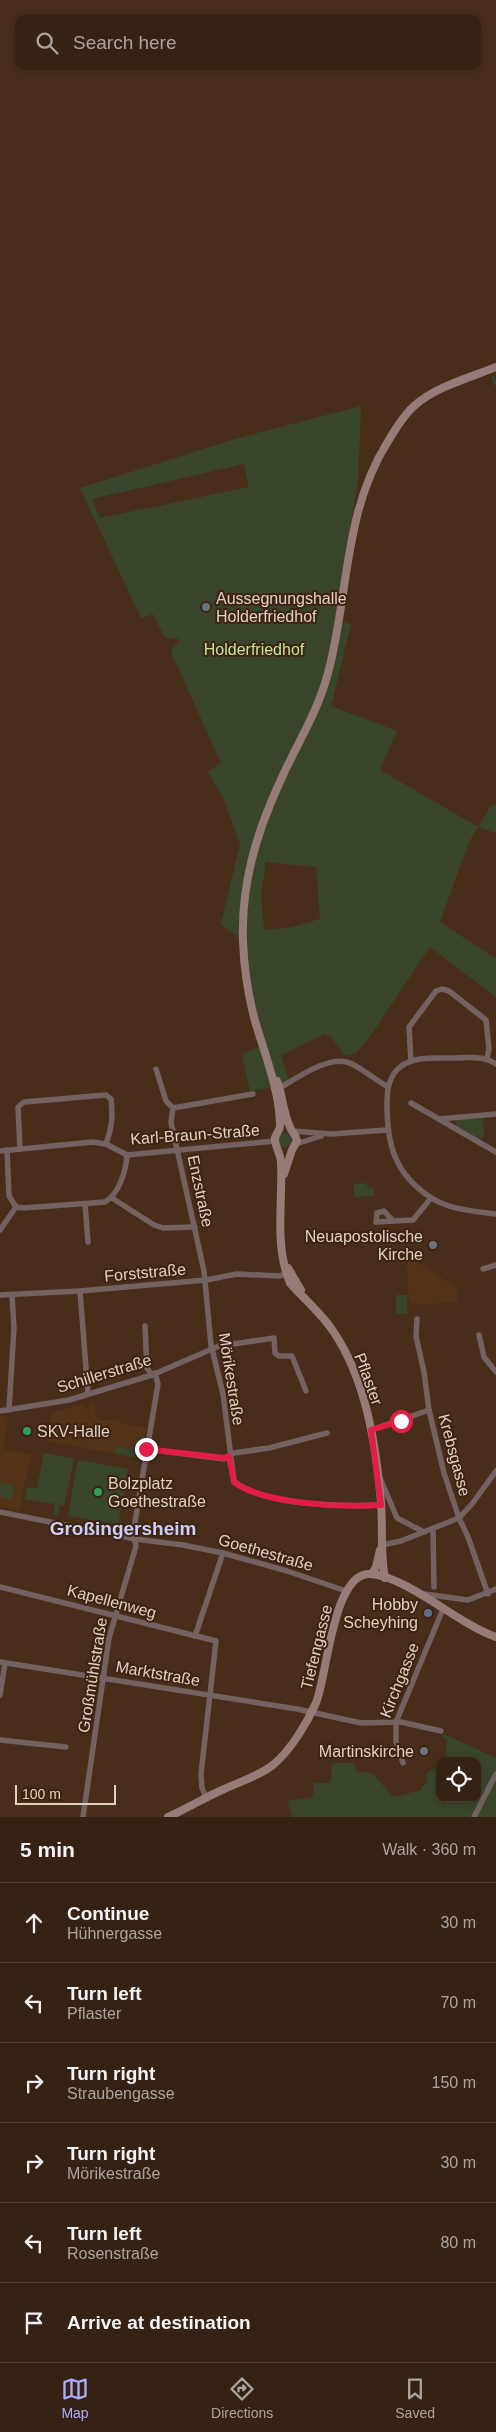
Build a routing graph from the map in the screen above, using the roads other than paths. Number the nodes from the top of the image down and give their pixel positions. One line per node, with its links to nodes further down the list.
1 (496, 368): 6 (street)
2 (487, 1059): 3 (street); 3 (street); 4 (street)
3 (411, 1061): 7 (street)
4 (496, 1064)
5 (156, 1069): 11 (street, Enzstraße)
6 (271, 1070): 8 (street); 14 (street)
7 (388, 1087): 8 (street); 16 (street)
8 (280, 1088): 15 (street)
9 (253, 1094): 11 (street)
10 (411, 1103): 13 (street)
11 (173, 1108): 23 (street, Enzstraße)
12 (496, 1114): 13 (street)
13 (437, 1119): 25 (street)
14 (280, 1130): 15 (street); 18 (street)
15 (292, 1130): 17 (street); 20 (street)
16 (387, 1130): 17 (street); 29 (street)
17 (331, 1134): 20 (street)
18 (275, 1141): 21 (street); 23 (street, Karl-Braun-Straße)
19 (106, 1144): 22 (street, Karl-Braun-Straße); 22 (street); 26 (street, Karl-Braun-Straße)
20 (294, 1147): 21 (street); 27 (street)
21 (279, 1148): 27 (street)
22 (20, 1149): 24 (street, Karl-Braun-Straße)
23 (179, 1150): 26 (street, Karl-Braun-Straße); 34 (street, Enzstraße)
24 (3, 1151): 31 (street)
25 (496, 1152)
26 (127, 1155): 28 (street)
27 (281, 1188): 39 (street, Pflaster)
28 (112, 1198): 30 (street); 34 (street)
29 (431, 1198): 32 (street); 33 (street)
30 (85, 1204): 31 (street); 36 (street)
31 (16, 1208): 35 (street)
32 (496, 1214)
33 (393, 1221)
34 (195, 1226): 40 (street, Enzstraße)
35 (0, 1230)
36 (88, 1242)
37 (496, 1266): 38 (street)
38 (483, 1269)
39 (289, 1273): 40 (street, Forststraße); 55 (street, Pflaster)
40 (206, 1280): 41 (street, Forststraße); 47 (street, Mörikestraße)
41 (80, 1291): 43 (street, Forststraße); 51 (street)
42 (0, 1295): 43 (street, Forststraße)
43 (12, 1295): 52 (street)
44 (417, 1319): 53 (street, Krebsgasse)
45 (145, 1326): 49 (street, Großmühlstraße)
46 (479, 1335): 48 (street)
47 (212, 1349): 49 (street, Schillerstraße); 50 (street, Schillerstraße); 58 (street, Mörikestraße)
48 (496, 1372)
49 (152, 1374): 51 (street, Schillerstraße); 57 (street, Großmühlstraße)
50 (306, 1392)
51 (88, 1394): 52 (street, Schillerstraße)
52 (9, 1410): 54 (street, Schillerstraße)
53 (429, 1410): 55 (street); 63 (street, Krebsgasse)
54 (0, 1412)
55 (371, 1430): 60 (street, Pflaster)
56 (327, 1433): 58 (street)
57 (146, 1449): 58 (street); 66 (street, Großmühlstraße)
58 (229, 1456): 61 (street, Mörikestraße)
59 (496, 1472): 63 (street)
60 (378, 1477): 61 (street, Pflaster); 65 (street)
61 (381, 1505): 67 (street, Pflaster)
62 (0, 1512): 66 (street, Goethestraße)
63 (459, 1518): 64 (street); 76 (street, Krebsgasse)
64 (434, 1528): 65 (street); 72 (street)
65 (424, 1532): 67 (street)
66 (135, 1539): 68 (street, Goethestraße); 78 (street, Großmühlstraße)
67 (382, 1545): 69 (street, Pflaster); 70 (street, Pflaster)
68 (223, 1554): 74 (street, Goethestraße); 79 (street)
69 (372, 1574): 70 (street); 74 (street, Tiefengasse)
70 (385, 1578): 75 (street)
71 (0, 1586): 78 (street, Kapellenweg)
72 (434, 1587)
73 (496, 1589): 76 (street)
74 (346, 1591): 85 (street, Tiefengasse)
75 (418, 1593): 76 (street); 77 (street)
76 (488, 1594)
77 (442, 1609): 80 (street); 86 (street, Kirchgasse)
78 (115, 1615): 79 (street, Kapellenweg); 82 (street, Großmühlstraße)
79 (195, 1636): 84 (street, Kapellenweg)
80 (496, 1637)
81 (2, 1662): 82 (street, Marktstraße); 83 (street)
82 (105, 1678): 84 (street, Marktstraße); 93 (street, Großmühlstraße)
83 (0, 1695)
84 (209, 1695): 85 (street, Marktstraße); 92 (street)
85 (311, 1712): 86 (street, Marktstraße); 92 (street, Tiefengasse)
86 (396, 1722): 87 (street, Marktstraße); 90 (street, Kirchgasse)
87 (441, 1731)
88 (0, 1740): 89 (street)
89 (66, 1747)
90 (403, 1763)
91 (496, 1774): 95 (street)
92 (206, 1797): 94 (street, Tiefengasse)
93 (83, 1817)
94 (168, 1817)
95 (474, 1817)

